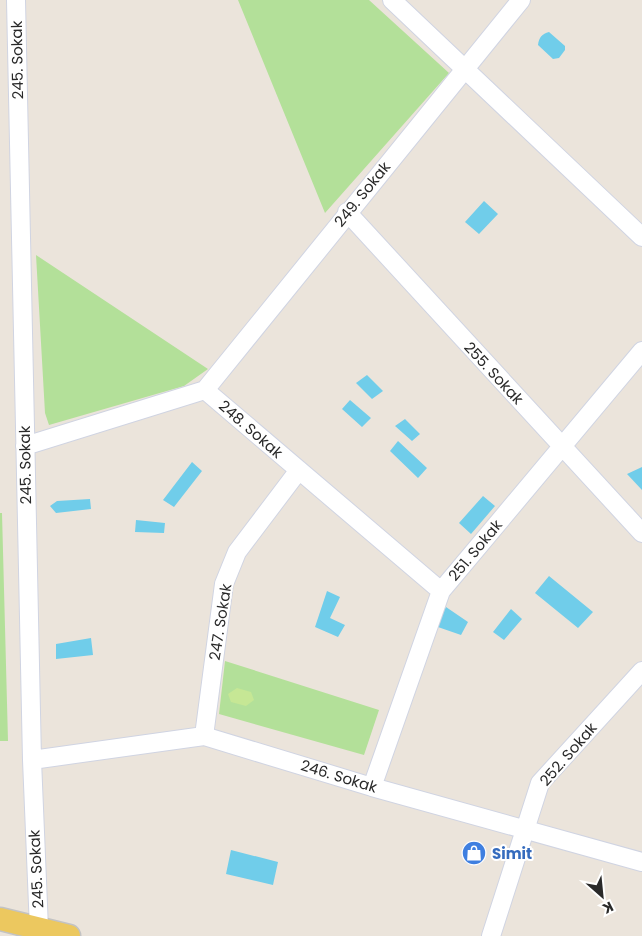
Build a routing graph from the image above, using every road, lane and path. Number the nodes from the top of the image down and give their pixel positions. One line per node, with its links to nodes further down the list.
1 (16, 0): 9 (street, 245. Sokak)
2 (392, 0): 4 (street)
3 (521, 0): 4 (street, 249. Sokak)
4 (466, 69): 5 (street, 249. Sokak); 6 (street)
5 (347, 212): 8 (street, 249. Sokak); 10 (street, 255. Sokak)
6 (642, 237)
7 (642, 350): 10 (street, 251. Sokak)
8 (205, 390): 9 (street, 248. Sokak); 11 (street, 248. Sokak)
9 (25, 446): 16 (street, 245. Sokak)
10 (562, 446): 12 (street, 255. Sokak); 13 (street, 251. Sokak)
11 (299, 470): 13 (street, 248. Sokak); 15 (street, 247. Sokak)
12 (642, 533)
13 (441, 591): 17 (street, 251. Sokak)
14 (642, 671): 18 (street, 252. Sokak)
15 (204, 736): 16 (street, 246. Sokak); 17 (street, 246. Sokak)
16 (32, 760): 21 (street, 245. Sokak)
17 (372, 787): 18 (street, 246. Sokak)
18 (525, 829): 19 (street, 246. Sokak); 23 (street, 252. Sokak)
19 (642, 862)
20 (0, 920): 21 (main road)
21 (39, 929): 22 (main road)
22 (69, 936)
23 (491, 936)

